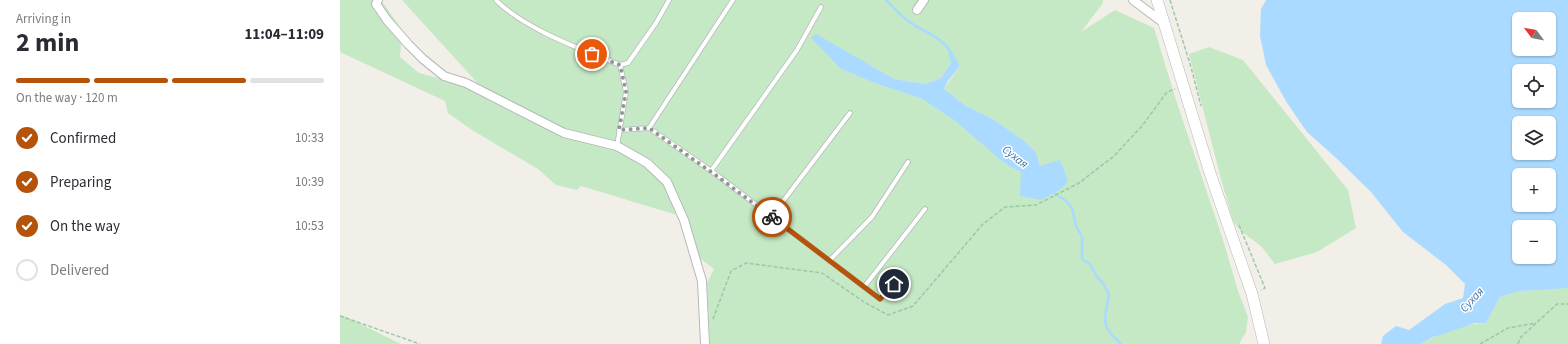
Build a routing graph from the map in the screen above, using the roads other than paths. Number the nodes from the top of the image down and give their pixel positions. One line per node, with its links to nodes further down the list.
1 (378, 0): 15 (street)
2 (496, 0): 11 (lane)
3 (669, 0): 11 (lane)
4 (733, 0): 13 (lane)
5 (924, 0): 9 (street)
6 (1133, 0): 10 (street)
7 (1157, 0): 10 (main road)
8 (821, 8): 17 (lane)
9 (916, 10)
10 (1165, 25): 24 (main road)
11 (620, 65): 14 (lane)
12 (850, 112): 19 (lane)
13 (649, 128): 14 (lane); 17 (lane)
14 (619, 130): 15 (lane)
15 (617, 146): 23 (street)
16 (908, 162): 20 (lane)
17 (711, 172): 19 (lane)
18 (926, 209): 22 (lane)
19 (771, 216): 20 (lane)
20 (829, 261): 22 (lane)
21 (894, 284): 22 (lane)
22 (864, 287)
23 (705, 344)
24 (1264, 344)

